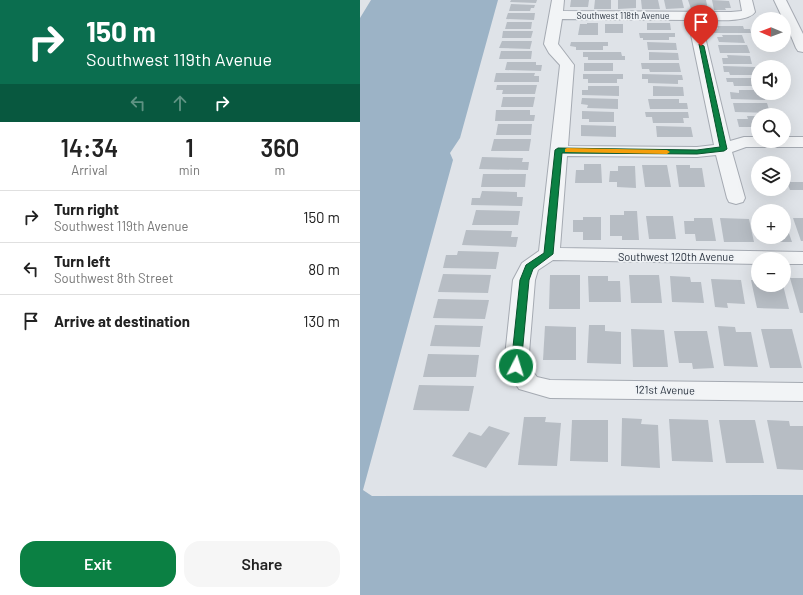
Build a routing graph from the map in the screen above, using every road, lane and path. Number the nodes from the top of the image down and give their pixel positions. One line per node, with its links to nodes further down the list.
1 (746, 0): 4 (street, Southwest 118th Avenue)
2 (780, 0): 5 (street)
3 (557, 8): 4 (street, Southwest 118th Avenue); 8 (street)
4 (694, 16): 7 (street)
5 (803, 48)
6 (803, 142): 7 (street)
7 (724, 149): 8 (street); 9 (street); 10 (street)
8 (558, 150): 11 (street)
9 (803, 155)
10 (736, 198)
11 (549, 254): 12 (street, Southwest 120th Avenue); 13 (street, 121st Avenue)
12 (803, 258)
13 (803, 392)

